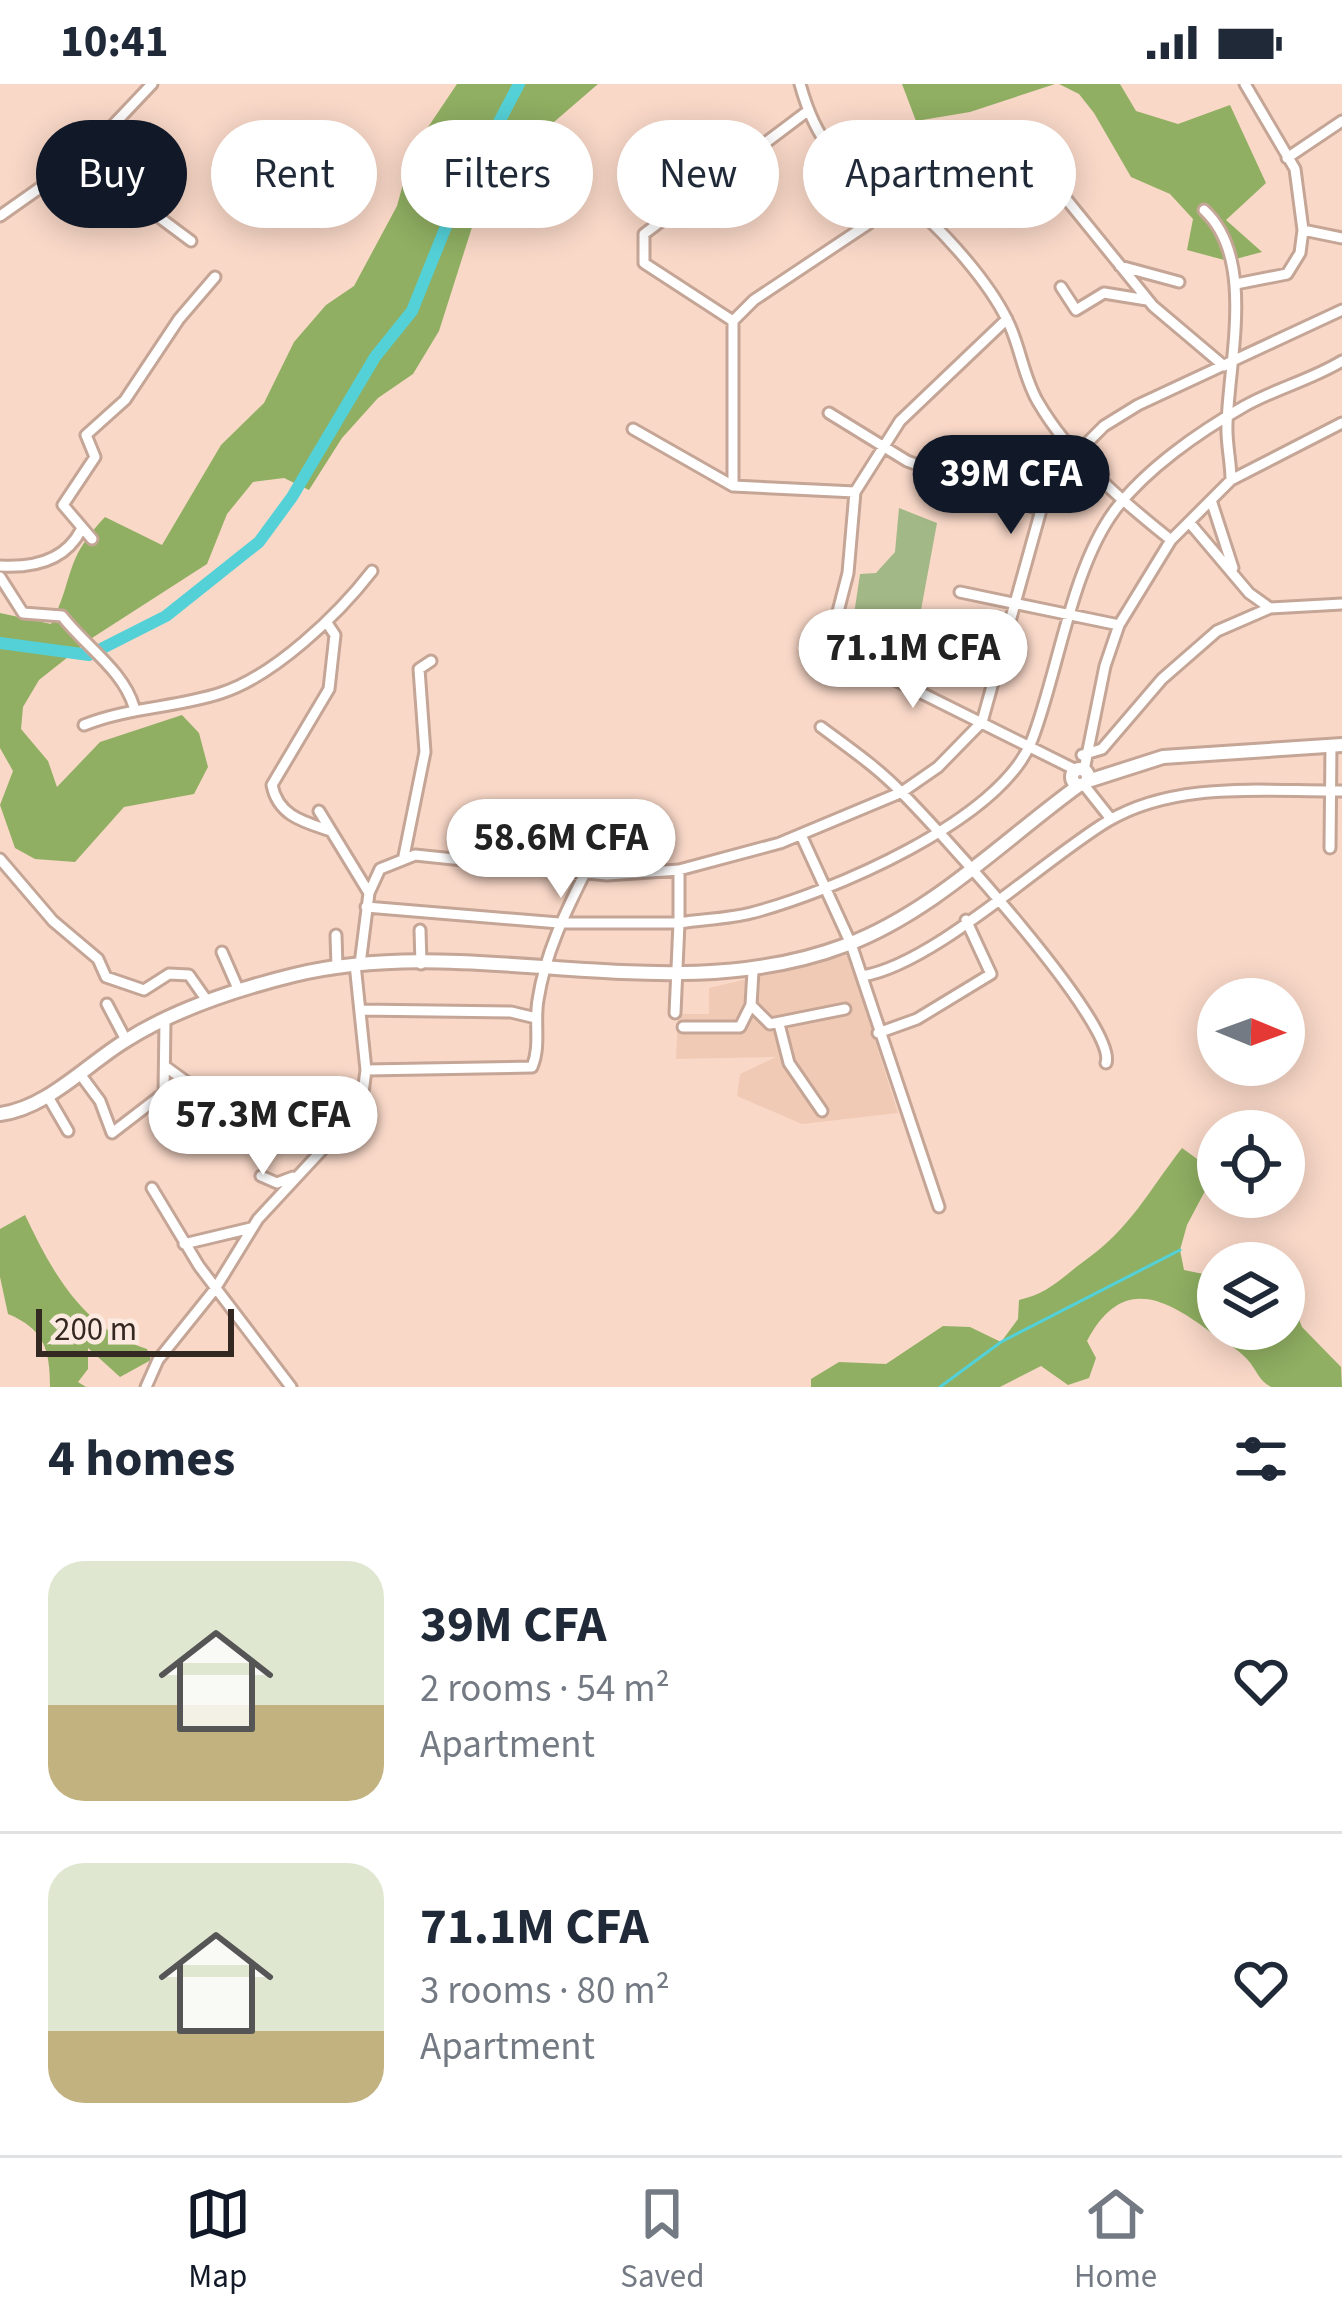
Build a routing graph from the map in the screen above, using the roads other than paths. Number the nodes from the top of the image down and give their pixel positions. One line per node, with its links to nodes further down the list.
1 (152, 84): 5 (street)
2 (800, 84): 4 (street)
3 (1245, 84): 8 (street)
4 (806, 113): 6 (street); 27 (street)
5 (118, 120)
6 (809, 120)
7 (1342, 123): 8 (street)
8 (1287, 158): 16 (street)
9 (36, 191): 12 (street)
10 (1204, 210): 22 (street)
11 (1076, 211): 19 (street)
12 (0, 216)
13 (174, 228): 18 (street)
14 (862, 228): 27 (street)
15 (934, 228): 26 (street)
16 (1303, 230): 17 (street); 22 (street)
17 (1342, 238)
18 (191, 241)
19 (1120, 266): 21 (street); 24 (street)
20 (215, 277): 43 (street)
21 (1179, 282)
22 (1236, 284): 29 (street)
23 (1061, 287): 24 (street)
24 (1147, 300): 29 (street)
25 (1342, 310): 29 (street)
26 (1007, 319): 34 (street); 35 (street)
27 (733, 321): 37 (street)
28 (1342, 362): 31 (street)
29 (1227, 364): 31 (street); 35 (street)
30 (829, 413): 34 (street)
31 (1227, 418): 36 (street); 39 (street)
32 (1342, 423): 36 (street)
33 (633, 429): 37 (street)
34 (882, 448): 38 (street); 41 (street)
35 (1076, 454): 39 (street); 41 (street)
36 (1232, 480): 40 (street)
37 (733, 486): 38 (street)
38 (854, 492): 58 (street)
39 (1126, 499): 45 (street); 55 (street)
40 (1211, 500): 42 (street); 48 (street)
41 (1041, 510): 52 (street)
42 (1189, 521): 45 (street); 48 (street)
43 (81, 530): 44 (street); 46 (street)
44 (92, 539)
45 (1171, 540): 57 (street)
46 (0, 566)
47 (372, 571): 56 (street)
48 (1235, 572): 54 (street)
49 (0, 578): 61 (street)
50 (960, 592): 52 (street)
51 (1342, 592): 53 (street)
52 (1018, 602): 55 (street); 62 (street)
53 (1342, 603): 54 (street)
54 (1270, 608): 67 (street)
55 (1070, 613): 57 (street); 66 (street)
56 (327, 623): 61 (street); 73 (street)
57 (1119, 626): 67 (street)
58 (832, 632)
59 (430, 661): 77 (street)
60 (861, 663): 62 (street)
61 (134, 707): 63 (street)
62 (982, 722): 66 (street); 70 (street)
63 (84, 725)
64 (821, 727): 70 (street)
65 (1336, 745): 67 (main road); 69 (street)
66 (1030, 746): 67 (street); 74 (street)
67 (1080, 774): 72 (street); 79 (main road)
68 (1342, 790): 69 (street)
69 (1329, 791): 72 (street); 76 (street)
70 (902, 792): 74 (street); 75 (street)
71 (320, 811): 73 (street)
72 (1111, 819): 84 (street)
73 (331, 831): 83 (street)
74 (938, 831): 79 (street); 82 (street)
75 (800, 835): 80 (street); 82 (street)
76 (1330, 848)
77 (404, 856): 81 (street); 83 (street)
78 (0, 859): 101 (street)
79 (971, 867): 84 (street); 91 (main road)
80 (680, 870): 81 (street); 88 (street)
81 (585, 872): 87 (street)
82 (824, 889): 88 (street); 91 (street)
83 (369, 893): 85 (street)
84 (997, 901): 86 (street); 114 (street)
85 (366, 907): 87 (street); 93 (street)
86 (966, 920): 98 (street); 112 (street)
87 (559, 923): 88 (street); 96 (street)
88 (679, 923): 99 (street)
89 (420, 930): 94 (street)
90 (336, 935): 95 (street)
91 (850, 944): 97 (main road); 98 (street)
92 (222, 952): 100 (street)
93 (358, 964): 94 (main road); 95 (main road); 105 (street)
94 (421, 964): 96 (main road)
95 (338, 967): 100 (main road)
96 (545, 969): 99 (main road); 107 (street)
97 (753, 971): 99 (main road); 103 (street)
98 (862, 976): 112 (street)
99 (678, 977): 106 (street)
100 (239, 991): 101 (main road)
101 (208, 1002): 108 (main road)
102 (107, 1004): 113 (street)
103 (751, 1005): 109 (street); 110 (street)
104 (844, 1009): 109 (street)
105 (360, 1010): 107 (street); 116 (street)
106 (675, 1013)
107 (536, 1018): 116 (street)
108 (165, 1019): 113 (main road); 115 (street)
109 (774, 1024): 110 (street); 119 (street)
110 (740, 1027): 111 (street)
111 (683, 1028)
112 (878, 1033): 126 (street)
113 (126, 1040): 117 (main road)
114 (1106, 1063)
115 (166, 1066): 117 (street); 120 (street)
116 (366, 1070): 120 (street)
117 (80, 1074): 118 (main road)
118 (46, 1095): 121 (main road); 122 (street)
119 (822, 1111)
120 (357, 1113): 123 (street)
121 (0, 1114)
122 (68, 1131)
123 (298, 1175): 124 (street); 127 (street)
124 (261, 1176)
125 (152, 1188): 128 (street)
126 (939, 1207)
127 (251, 1228): 128 (street); 129 (street)
128 (184, 1244): 129 (street)
129 (215, 1289): 130 (street); 131 (street)
130 (146, 1387)
131 (291, 1387)

